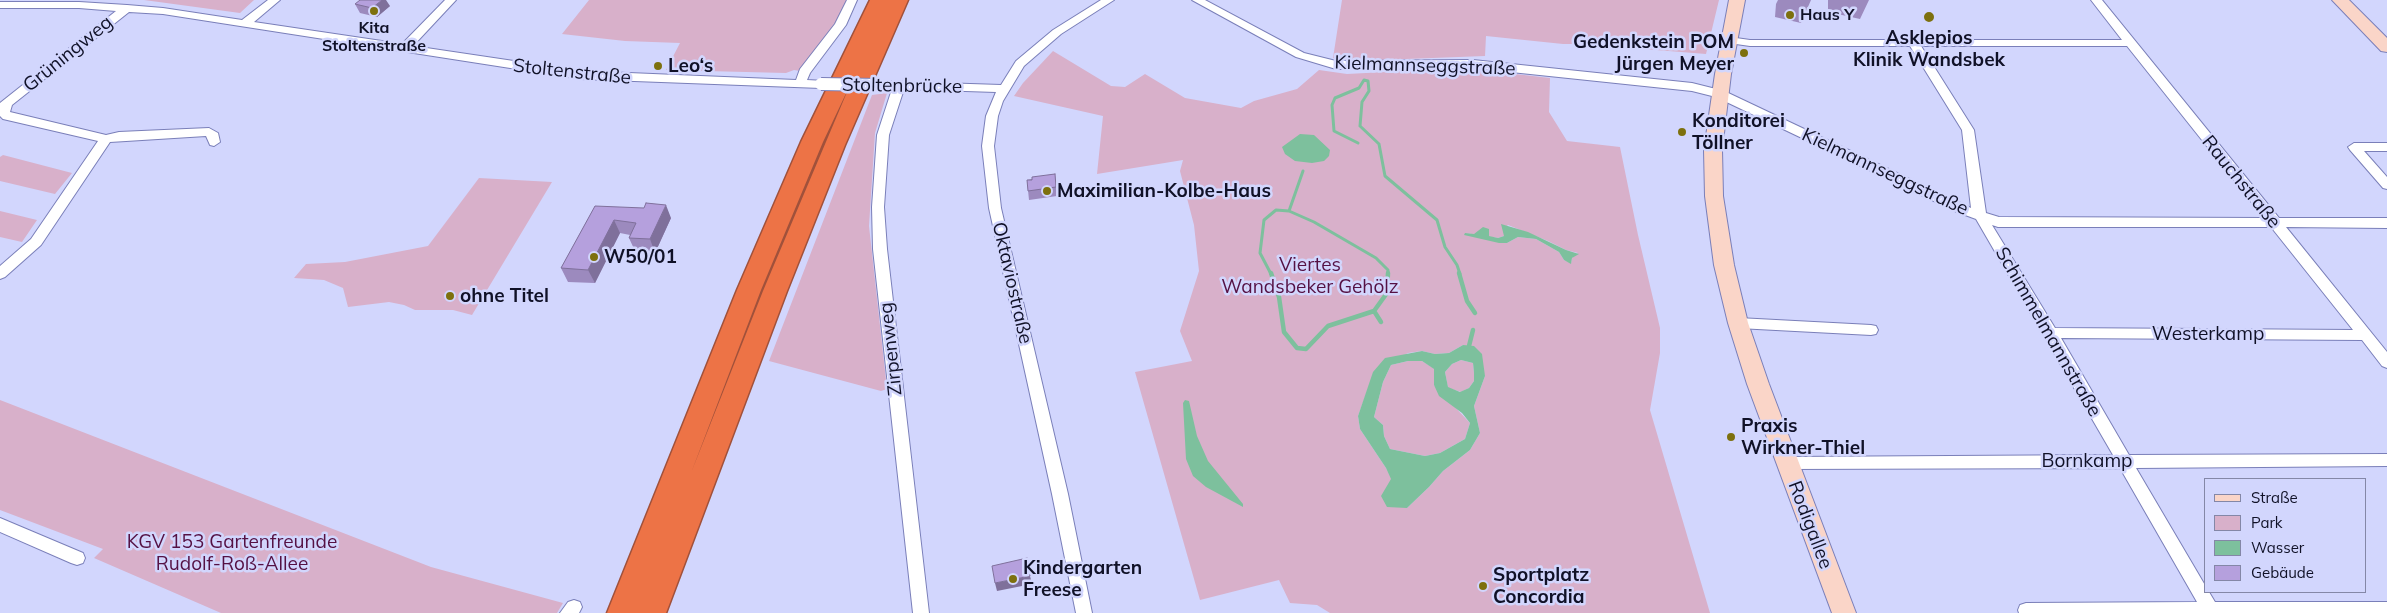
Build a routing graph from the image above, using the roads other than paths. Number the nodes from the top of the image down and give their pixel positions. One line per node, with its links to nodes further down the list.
1 (275, 0): 13 (street)
2 (451, 0): 18 (street)
3 (852, 0): 19 (street)
4 (880, 0): 44 (highway)
5 (898, 0): 45 (highway)
6 (1109, 0): 21 (street, Oktaviostraße)
7 (1197, 0): 22 (street, Kielmannseggstraße)
8 (1736, 0): 14 (main road, Rodigallee)
9 (2096, 0): 16 (street, Rauchstraße)
10 (2340, 0): 17 (main road)
11 (0, 5): 12 (street, Stoltenstraße)
12 (127, 8): 13 (street, Stoltenstraße); 23 (street, Grüningweg)
13 (244, 24): 18 (street, Stoltenstraße)
14 (1729, 40): 15 (street); 22 (main road, Rodigallee)
15 (1913, 42): 16 (street); 27 (street, Schimmelmannstraße)
16 (2130, 43): 28 (street, Rauchstraße)
17 (2387, 47)
18 (404, 50): 19 (street, Stoltenstraße)
19 (800, 84): 20 (street, Stoltenbrücke, bridge)
20 (899, 86): 21 (street, Stoltenbrücke); 46 (street, Zirpenweg)
21 (1003, 89): 47 (street, Oktaviostraße)
22 (1720, 94): 27 (street, Kielmannseggstraße); 31 (main road, Rodigallee)
23 (106, 139): 24 (street, Grüningweg); 30 (street)
24 (214, 142)
25 (2387, 147): 26 (street)
26 (2387, 185)
27 (1981, 217): 28 (street, Kielmannseggstraße); 33 (street, Schimmelmannstraße)
28 (2273, 222): 29 (street, Kielmannseggstraße); 34 (street, Rauchstraße)
29 (2387, 223)
30 (0, 274)
31 (1738, 323): 32 (street); 38 (main road, Rodigallee)
32 (1870, 330)
33 (2051, 333): 34 (street, Westerkamp); 37 (street, Schimmelmannstraße)
34 (2365, 335): 35 (street, Rauchstraße)
35 (2387, 362)
36 (2387, 460): 37 (street, Bornkamp)
37 (2123, 461): 38 (street, Bornkamp); 43 (street, Schimmelmannstraße)
38 (1787, 463): 48 (main road, Rodigallee)
39 (0, 525): 40 (street)
40 (77, 558)
41 (2387, 609): 43 (street)
42 (2026, 610): 43 (street)
43 (2211, 612)
44 (622, 613)
45 (651, 613)
46 (921, 613)
47 (1084, 613)
48 (1844, 613)

